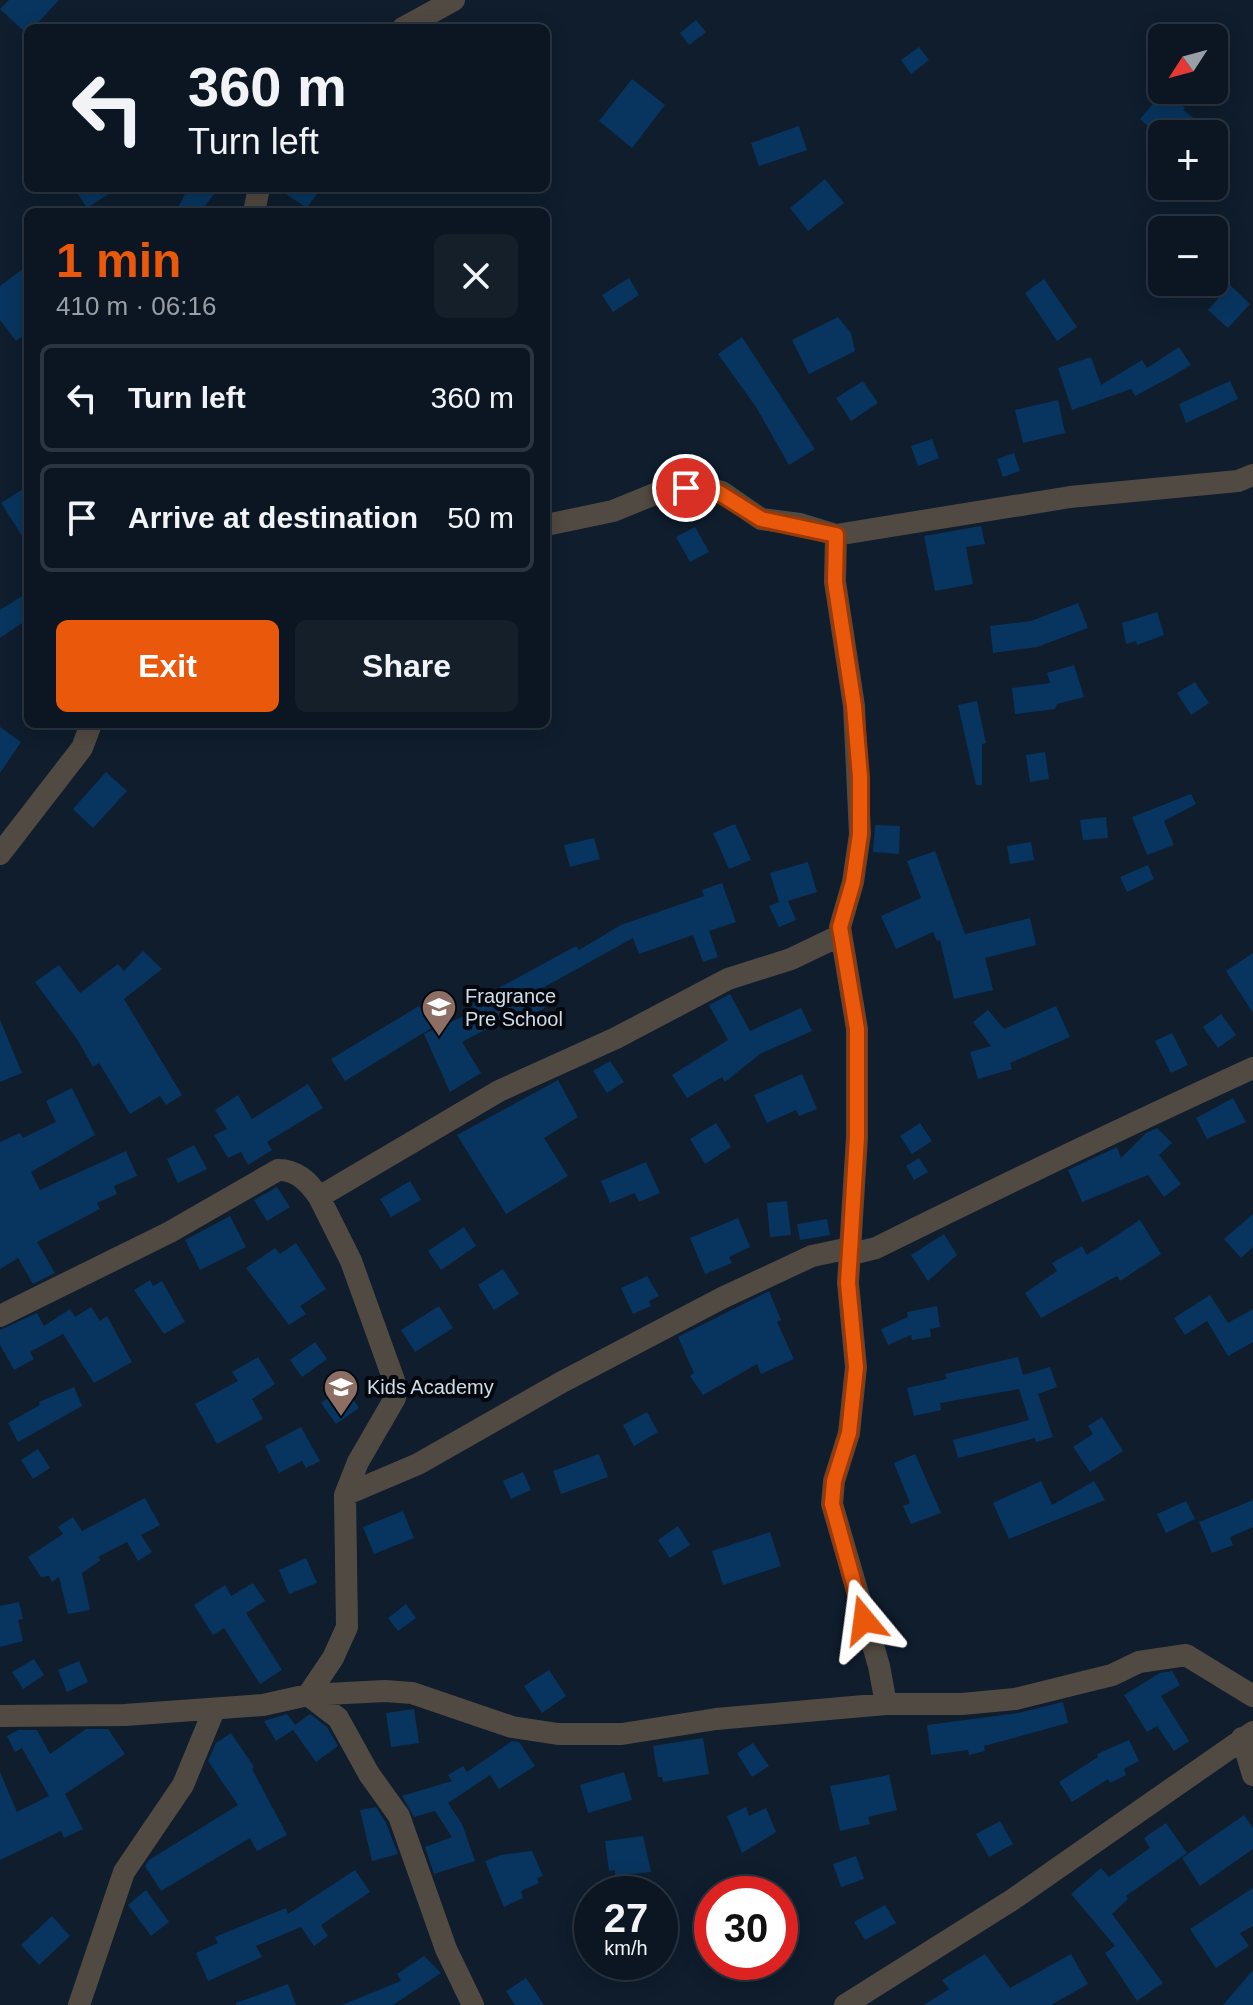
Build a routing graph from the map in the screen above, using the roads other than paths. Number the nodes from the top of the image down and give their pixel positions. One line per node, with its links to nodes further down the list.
1 (454, 0): 2 (street)
2 (410, 24)
3 (1253, 475): 5 (street)
4 (550, 524): 5 (street)
5 (836, 535): 8 (street)
6 (90, 728): 7 (street)
7 (0, 854)
8 (841, 935): 10 (street); 11 (street)
9 (1253, 1068): 11 (street)
10 (319, 1197): 12 (street); 13 (street)
11 (850, 1248): 13 (street); 16 (street)
12 (0, 1316)
13 (345, 1495): 14 (street)
14 (308, 1695): 16 (street); 17 (street); 22 (street)
15 (1253, 1696): 16 (street)
16 (886, 1704)
17 (214, 1710): 18 (street); 21 (street)
18 (0, 1716)
19 (1248, 1735): 20 (street); 23 (street)
20 (1253, 1775)
21 (79, 2005)
22 (473, 2005)
23 (845, 2005)

